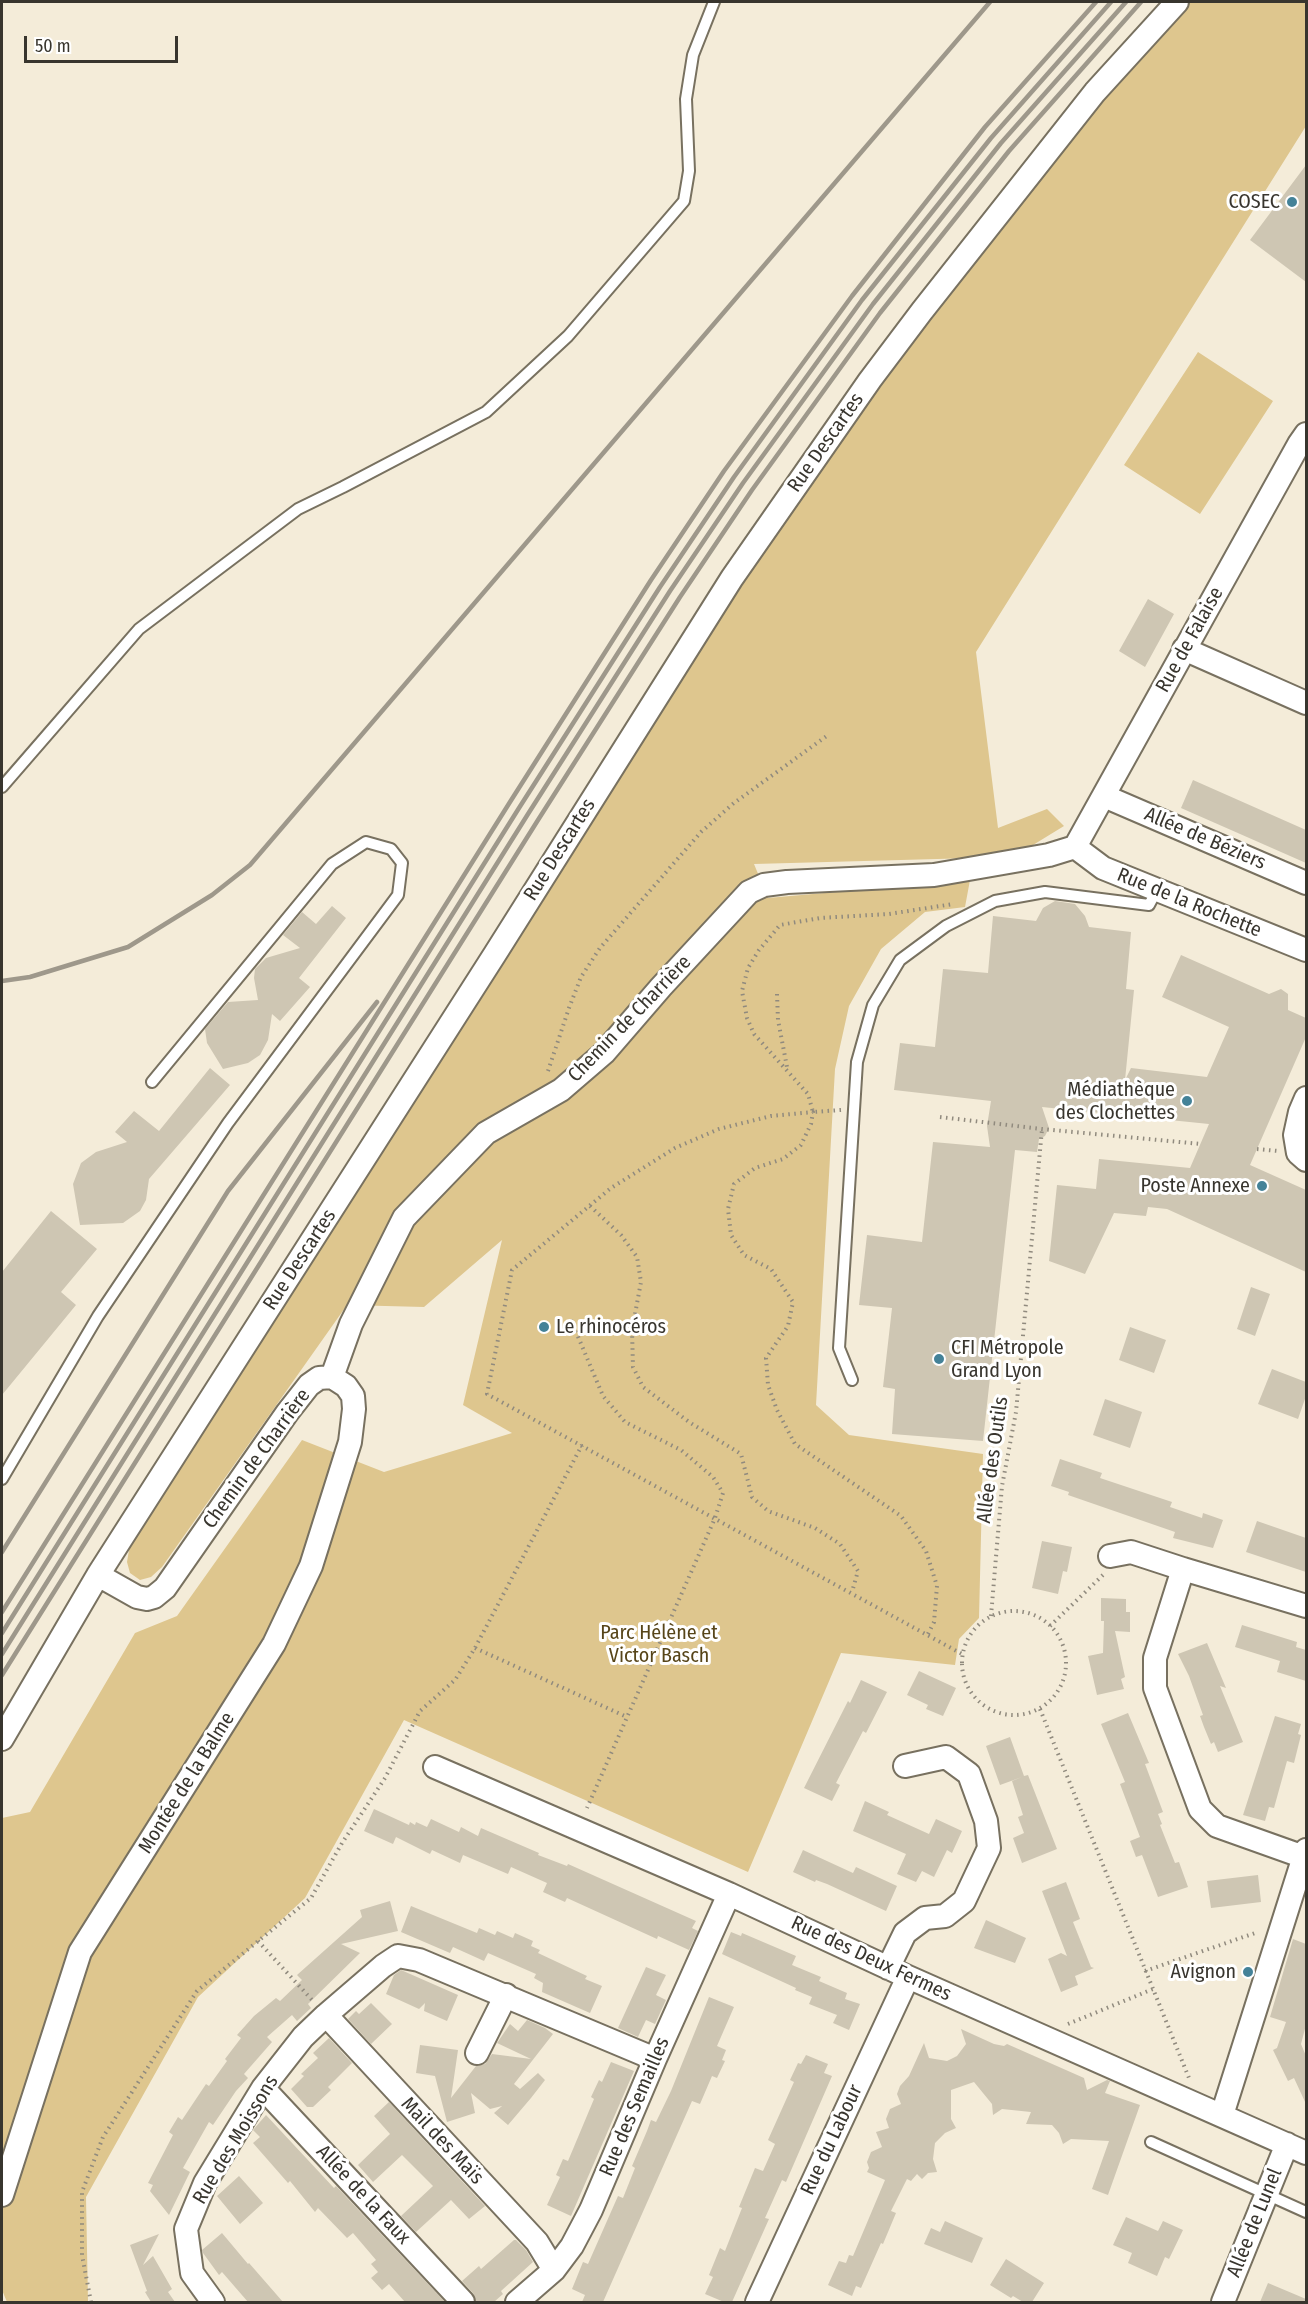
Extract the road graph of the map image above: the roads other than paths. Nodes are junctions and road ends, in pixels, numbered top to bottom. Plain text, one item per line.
1 (714, 2) edge
2 (1177, 2) edge
3 (1306, 434) edge
4 (1184, 649) junction
5 (1306, 704) edge
6 (2, 787) edge
7 (1104, 796) junction
8 (1075, 847) junction
9 (1306, 883) edge
10 (1157, 890) junction
11 (1306, 950) edge
12 (152, 1082) dead end
13 (1306, 1098) edge
14 (1306, 1160) edge
15 (333, 1377) junction
16 (852, 1380) dead end
17 (2, 1479) edge
18 (1110, 1556) road end
19 (1183, 1569) junction
20 (98, 1575) junction
21 (1306, 1606) edge
22 (2, 1739) edge
23 (904, 1766) dead end
24 (435, 1767) dead end
25 (1305, 1853) edge
26 (729, 1894) junction
27 (898, 1973) junction
28 (506, 1995) junction
29 (326, 2015) junction
30 (477, 2053) dead end
31 (655, 2058) junction
32 (263, 2088) junction
33 (1212, 2111) junction
34 (1152, 2142) dead end
35 (1297, 2148) edge
36 (1268, 2194) junction
37 (2, 2195) edge
38 (1306, 2212) edge
39 (554, 2270) junction
40 (525, 2300) edge
41 (213, 2302) edge
42 (463, 2302) edge
43 (757, 2302) edge
44 (1223, 2302) edge

1 - 6 lane
2 - 20 street, Rue Descartes
3 - 4 street, Rue de Falaise
4 - 5 street
4 - 7 street, Rue de Falaise
7 - 8 street, Rue de Falaise
7 - 9 street, Allée de Béziers
8 - 10 street, Rue de la Rochette
8 - 15 street, Chemin de Charrière
10 - 11 street, Rue de la Rochette
10 - 16 lane
12 - 17 lane
13 - 14 street
15 - 20 street, Chemin de Charrière
15 - 37 street, Montée de la Balme
18 - 19 street
19 - 21 street
19 - 25 street
20 - 22 street, Rue Descartes
23 - 27 street, Rue du Labour
24 - 26 street, Rue des Deux Fermes
25 - 33 street
26 - 27 street, Rue des Deux Fermes
26 - 31 street, Rue des Semailles
27 - 33 street, Rue des Deux Fermes
27 - 43 street, Rue du Labour
28 - 29 street, Rue des Moissons
28 - 30 street
28 - 31 street, Rue des Moissons
29 - 32 street, Rue des Moissons
29 - 39 street, Mail des Maïs
31 - 39 street, Rue des Semailles
32 - 41 street, Rue des Moissons
32 - 42 street, Allée de la Faux
33 - 35 street, Rue des Deux Fermes
34 - 36 lane
35 - 36 street, Allée de Lunel
36 - 38 lane
36 - 44 street, Allée de Lunel
39 - 40 street, Rue des Semailles

